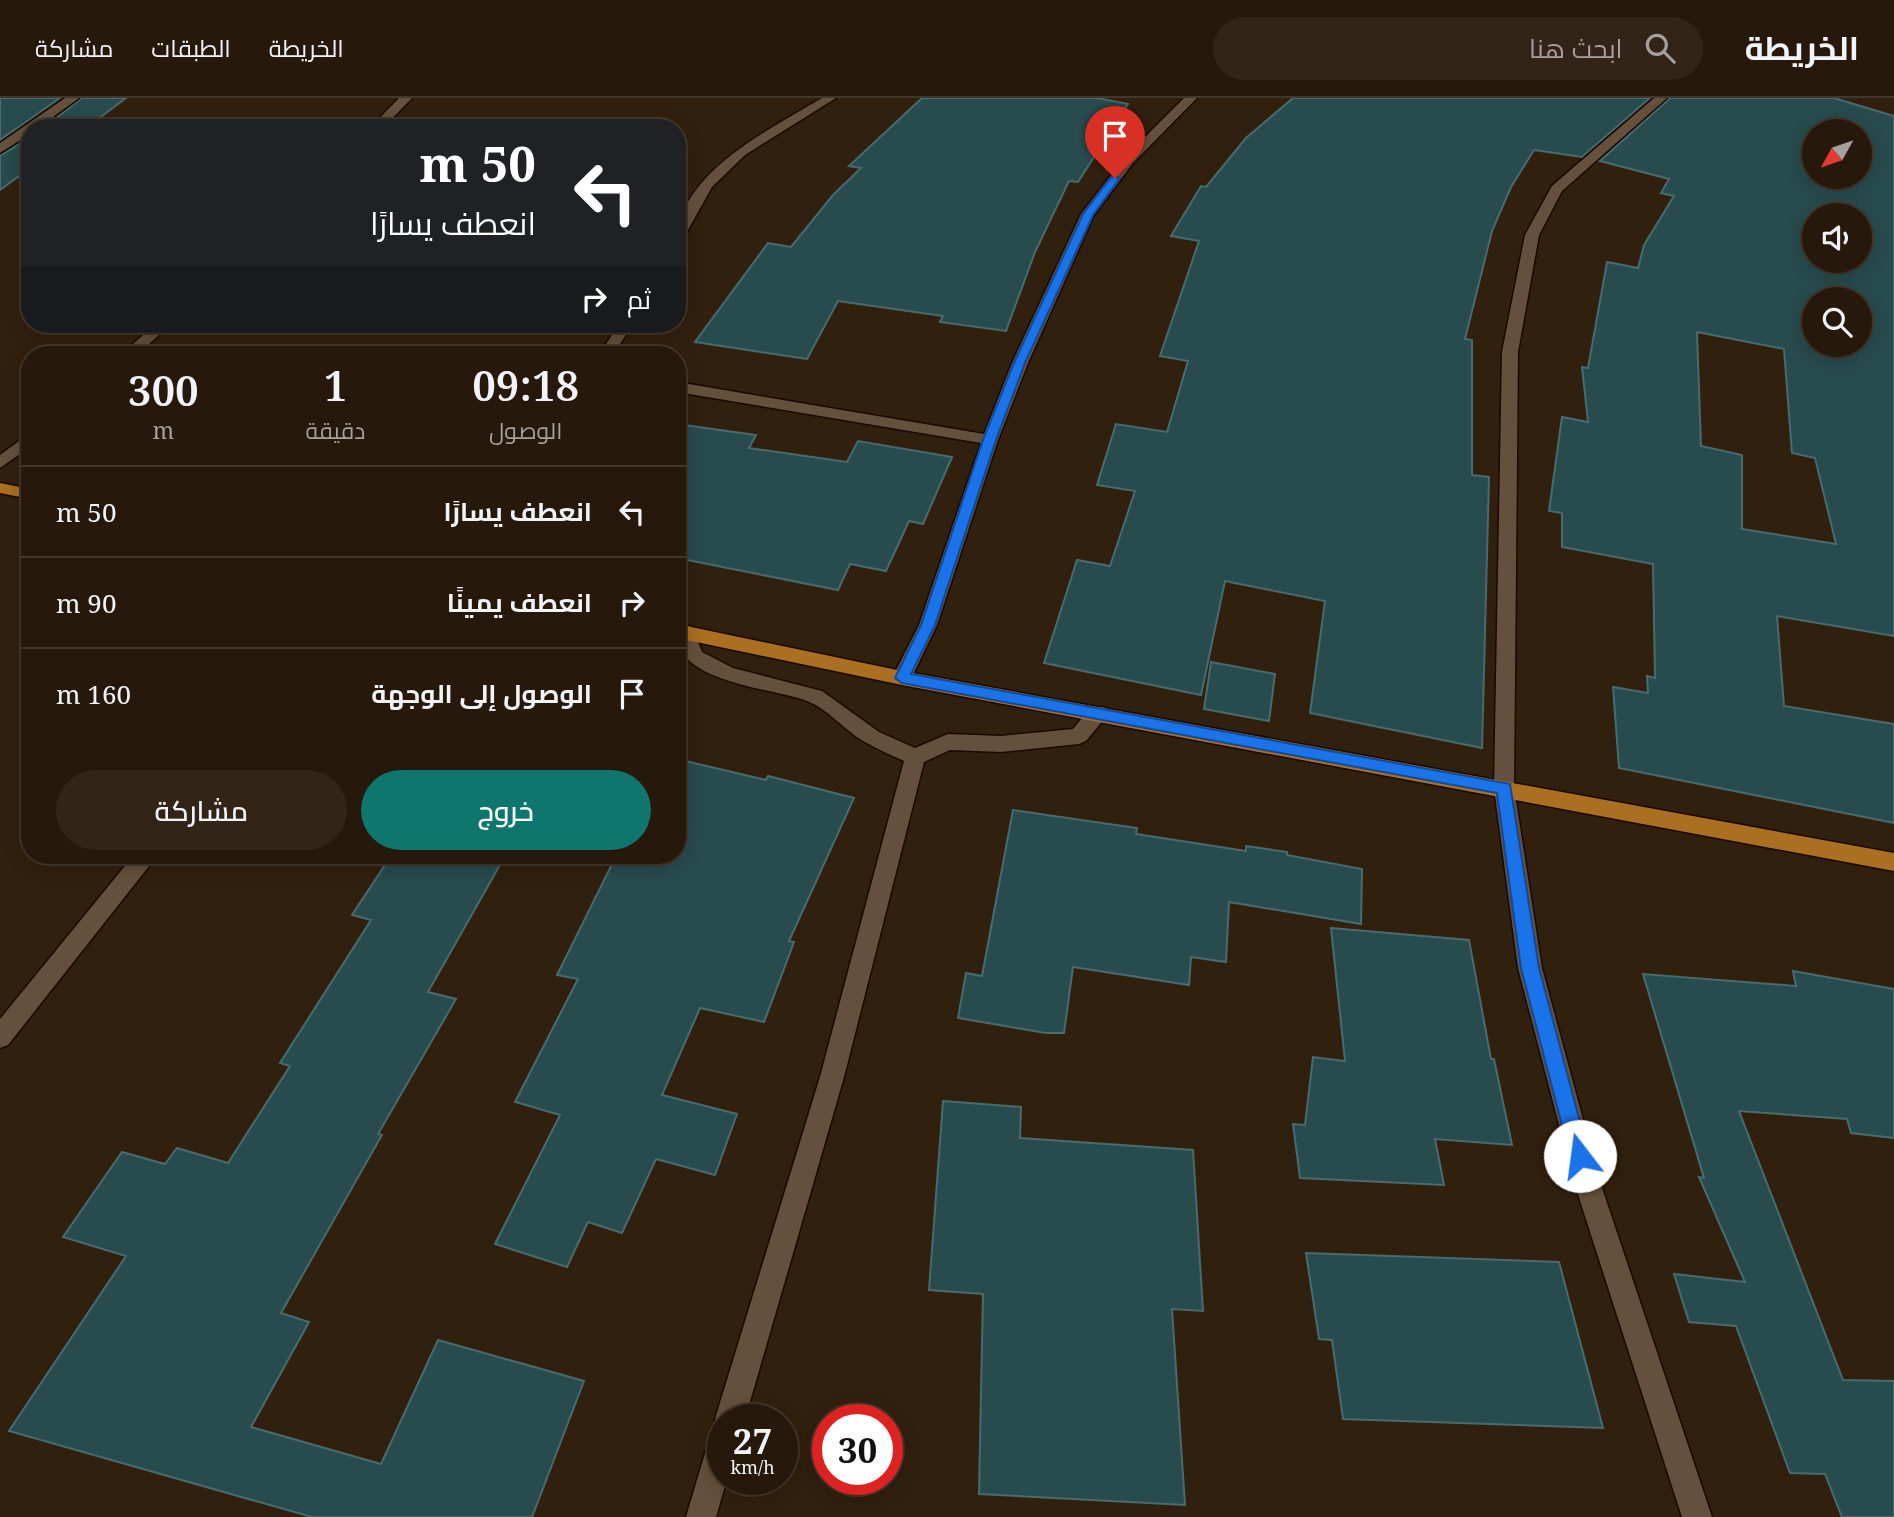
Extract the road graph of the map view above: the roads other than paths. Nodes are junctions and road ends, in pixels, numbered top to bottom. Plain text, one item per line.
1 (73, 98) edge
2 (406, 98) edge
3 (830, 98) edge
4 (1191, 98) edge
5 (1661, 98) edge
6 (43, 119) edge
7 (385, 119) edge
8 (21, 134) edge
9 (0, 149) edge
10 (686, 221) edge
11 (154, 333) edge
12 (138, 346) edge
13 (686, 389) edge
14 (990, 440) junction
15 (21, 446) edge
16 (0, 463) edge
17 (0, 488) edge
18 (21, 492) edge
19 (686, 632) edge
20 (686, 641) edge
21 (902, 678) junction
22 (1099, 713) junction
23 (915, 757) junction
24 (1504, 788) junction
25 (1894, 862) edge
26 (140, 864) edge
27 (0, 1038) edge
28 (734, 1404) edge
29 (708, 1495) edge
30 (701, 1517) edge
31 (1697, 1517) edge

1 - 6 street
2 - 7 street
3 - 10 street
4 - 14 street
5 - 24 street
8 - 9 street
11 - 12 street
13 - 14 street
14 - 21 street
15 - 16 street
17 - 18 main road
19 - 21 main road
20 - 23 street
21 - 22 main road
22 - 23 street
22 - 24 main road
23 - 28 street
24 - 25 main road
24 - 31 street
26 - 27 street
29 - 30 street

